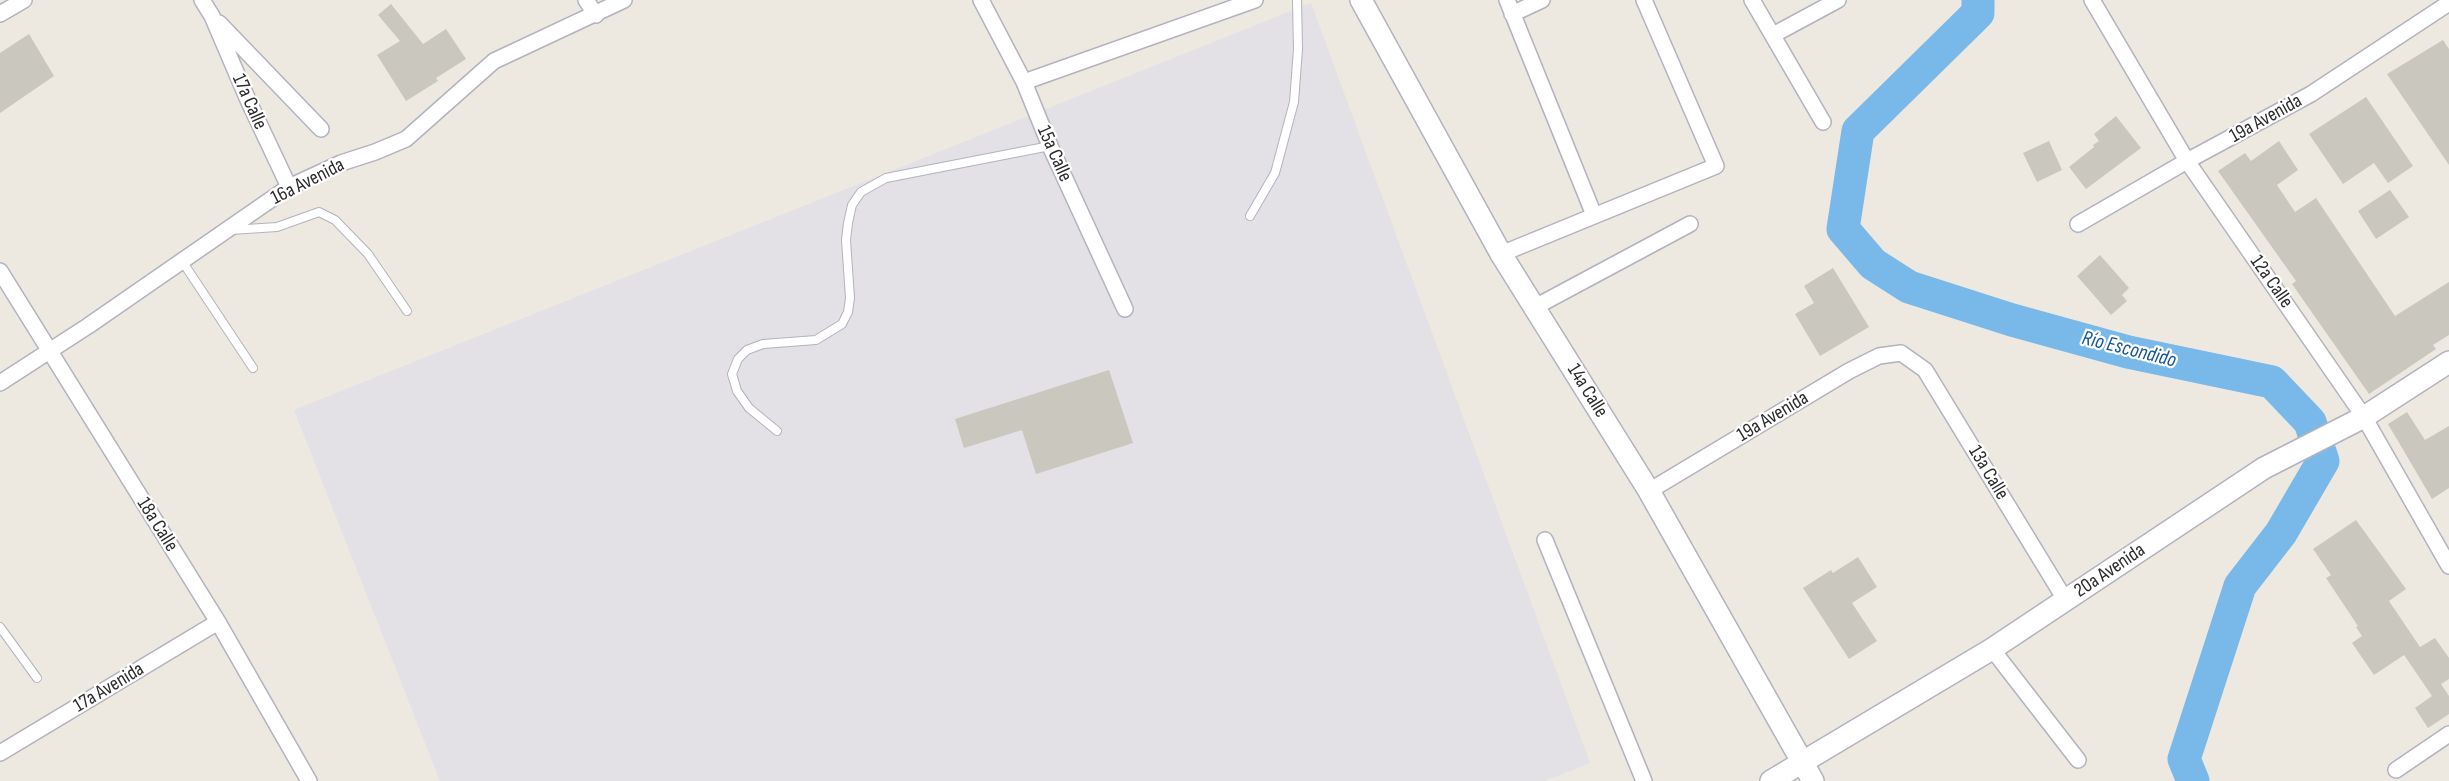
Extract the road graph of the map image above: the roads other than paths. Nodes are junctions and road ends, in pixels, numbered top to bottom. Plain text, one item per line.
1 (24, 0) edge
2 (202, 0) edge
3 (586, 0) edge
4 (624, 0) edge
5 (981, 0) edge
6 (1255, 0) edge
7 (1297, 0) edge
8 (1361, 0) edge
9 (1542, 0) edge
10 (1644, 0) edge
11 (1752, 0) edge
12 (1838, 0) edge
13 (2092, 0) edge
14 (2449, 3) edge
15 (1509, 7) edge
16 (0, 14) edge
17 (596, 15) junction
18 (212, 16) junction
19 (1773, 35) junction
20 (1024, 82) junction
21 (1823, 122) dead end
22 (321, 129) dead end
23 (1050, 146) junction
24 (2187, 161) junction
25 (289, 187) junction
26 (1594, 215) junction
27 (1250, 216) dead end
28 (1690, 224) dead end
29 (2078, 224) dead end
30 (226, 230) junction
31 (1501, 254) junction
32 (182, 261) junction
33 (0, 271) edge
34 (1535, 307) junction
35 (1125, 309) dead end
36 (407, 311) dead end
37 (49, 352) junction
38 (1901, 353) joint
39 (2449, 362) edge
40 (253, 368) dead end
41 (0, 383) edge
42 (2364, 417) junction
43 (777, 431) dead end
44 (1649, 491) junction
45 (1545, 540) dead end
46 (2449, 566) edge
47 (2066, 601) junction
48 (218, 622) junction
49 (0, 627) edge
50 (1992, 649) junction
51 (38, 678) dead end
52 (2449, 734) edge
53 (0, 753) edge
54 (2078, 760) dead end
55 (1801, 761) junction
56 (2396, 770) dead end
57 (309, 781) edge
58 (1644, 781) edge
59 (1771, 781) edge
60 (1813, 781) edge

1 - 16 street
2 - 18 street, 17a Calle
3 - 17 street
4 - 17 street, 16a Avenida
5 - 20 street, 15a Calle
6 - 20 street
7 - 27 lane
8 - 31 street, 14a Calle
9 - 15 street
10 - 26 street
11 - 19 street
12 - 19 street
13 - 24 street, 12a Calle
14 - 24 street, 19a Avenida
15 - 26 street
17 - 25 street, 16a Avenida
18 - 22 street, 17a Calle
18 - 25 street, 17a Calle
19 - 21 street
20 - 23 street, 15a Calle
23 - 35 street, 15a Calle
23 - 43 lane
24 - 29 street, 19a Avenida
24 - 42 street, 12a Calle
25 - 30 street, 16a Avenida
26 - 31 street
28 - 34 street
30 - 32 street, 16a Avenida
30 - 36 lane
31 - 34 street, 14a Calle
32 - 37 street, 16a Avenida
32 - 40 lane
33 - 37 street, 18a Calle
34 - 44 street, 14a Calle
37 - 41 street, 16a Avenida
37 - 48 street, 18a Calle
38 - 44 street, 19a Avenida
38 - 47 street, 13a Calle
39 - 42 street, 20a Avenida
42 - 46 street, 12a Calle
42 - 47 street, 20a Avenida
44 - 55 street, 14a Calle
45 - 58 street
47 - 50 street, 20a Avenida
48 - 53 street, 17a Avenida
48 - 57 street, 18a Calle
49 - 51 lane
50 - 54 street
50 - 55 street, 20a Avenida
52 - 56 street
55 - 59 street, 20a Avenida
55 - 60 street, 14a Calle

